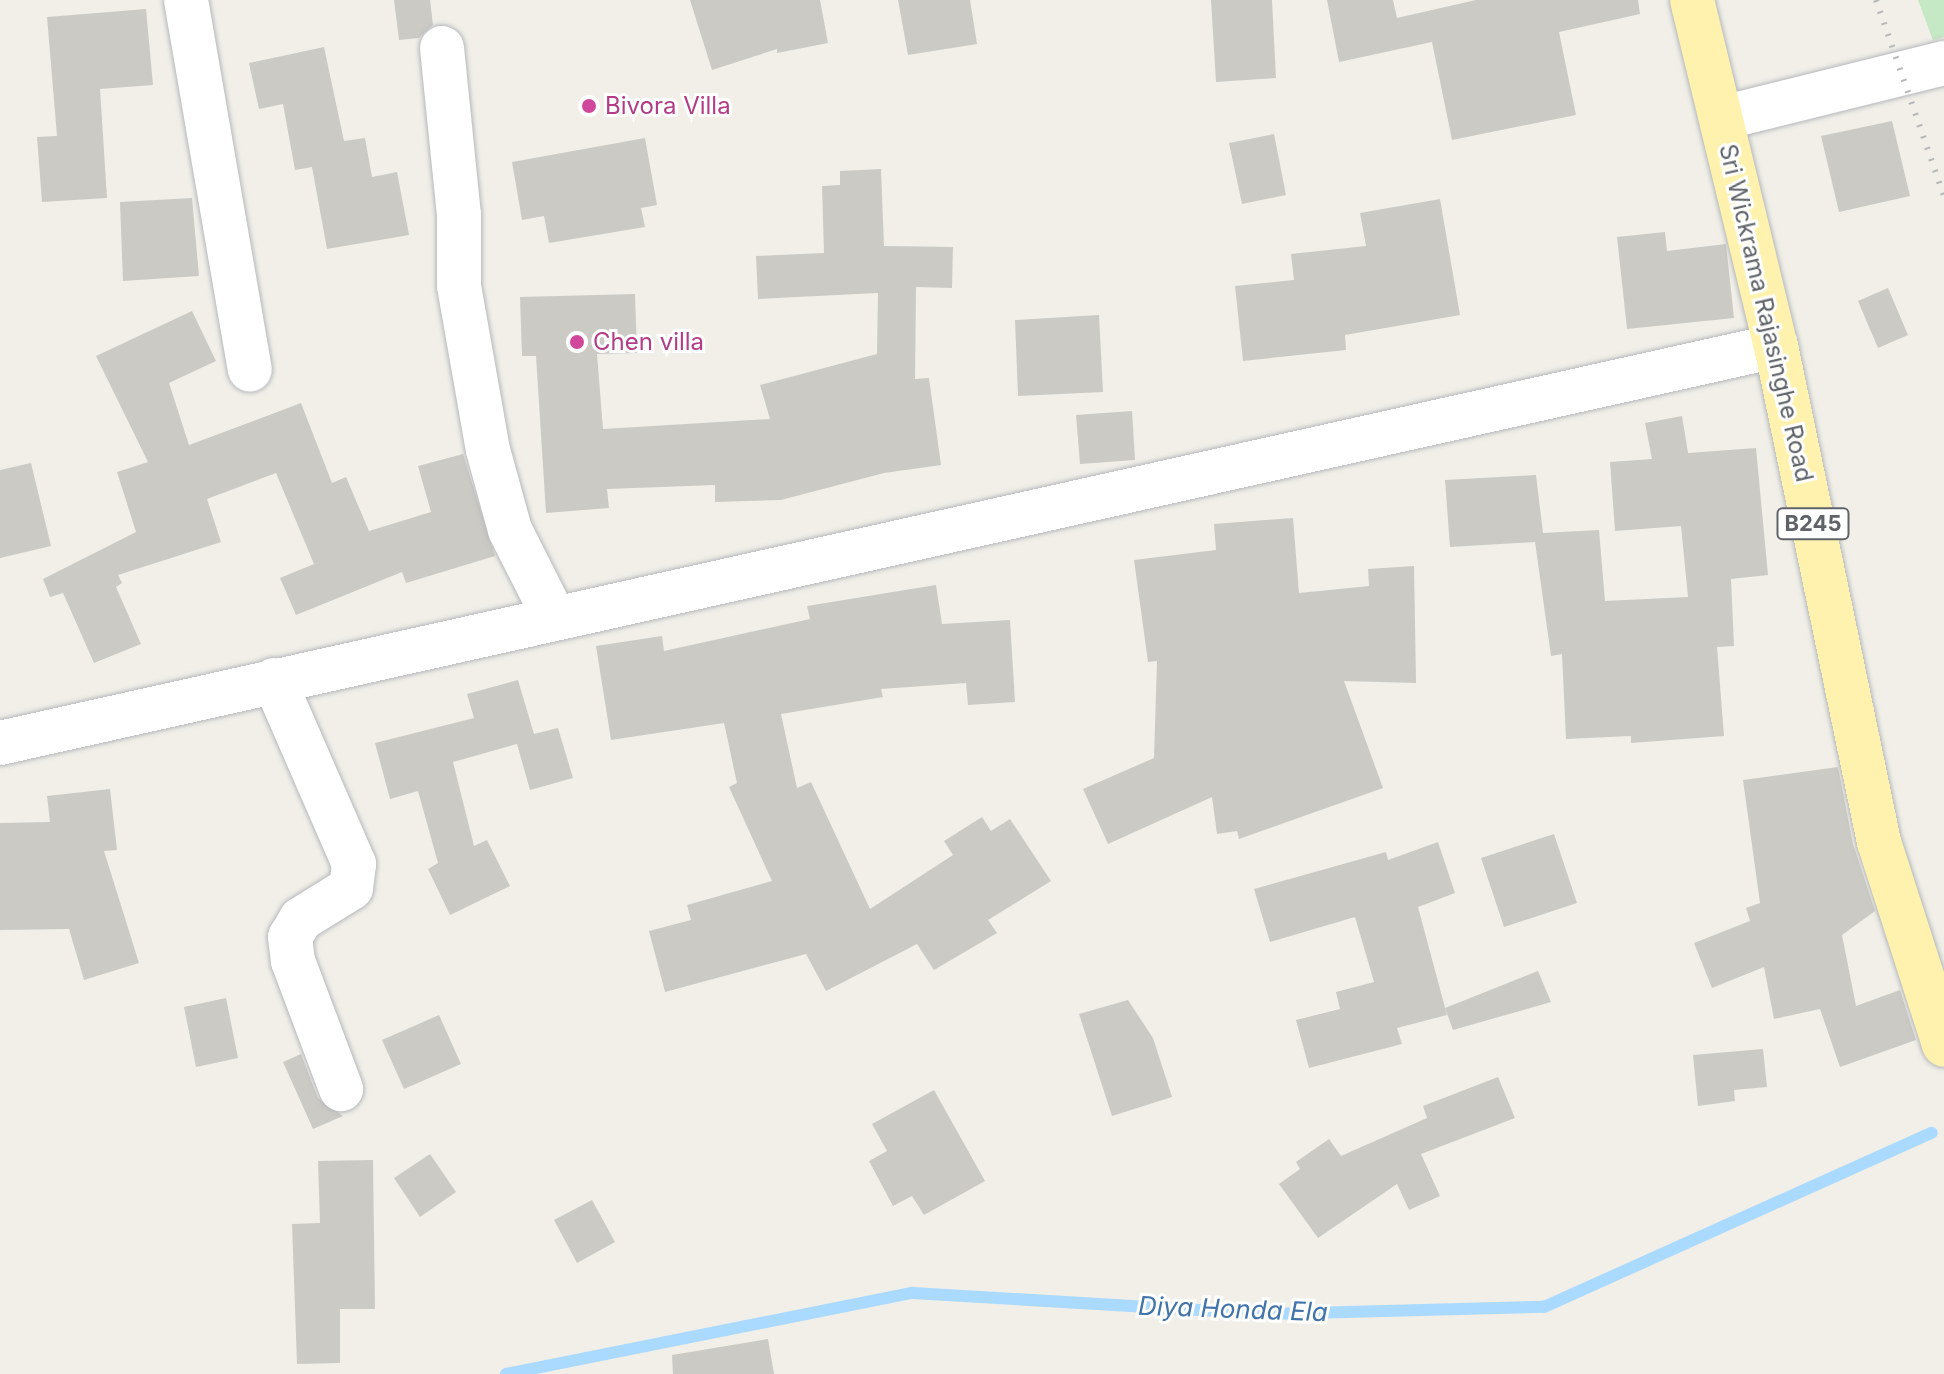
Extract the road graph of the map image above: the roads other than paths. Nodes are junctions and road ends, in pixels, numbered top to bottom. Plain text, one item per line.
1 (186, 0) edge
2 (1692, 0) edge
3 (442, 48) dead end
4 (1944, 63) edge
5 (1722, 118) junction
6 (1776, 346) junction
7 (250, 370) dead end
8 (553, 615) junction
9 (274, 680) junction
10 (0, 743) edge
11 (1944, 1045) edge
12 (341, 1089) dead end

1 - 7 street
2 - 5 main road, Sri Wickrama Rajasinghe Road / B245
3 - 8 street
4 - 5 street
5 - 6 main road, Sri Wickrama Rajasinghe Road / B245
6 - 8 street
6 - 11 main road, Sri Wickrama Rajasinghe Road / B245
8 - 9 street
9 - 10 street
9 - 12 street

